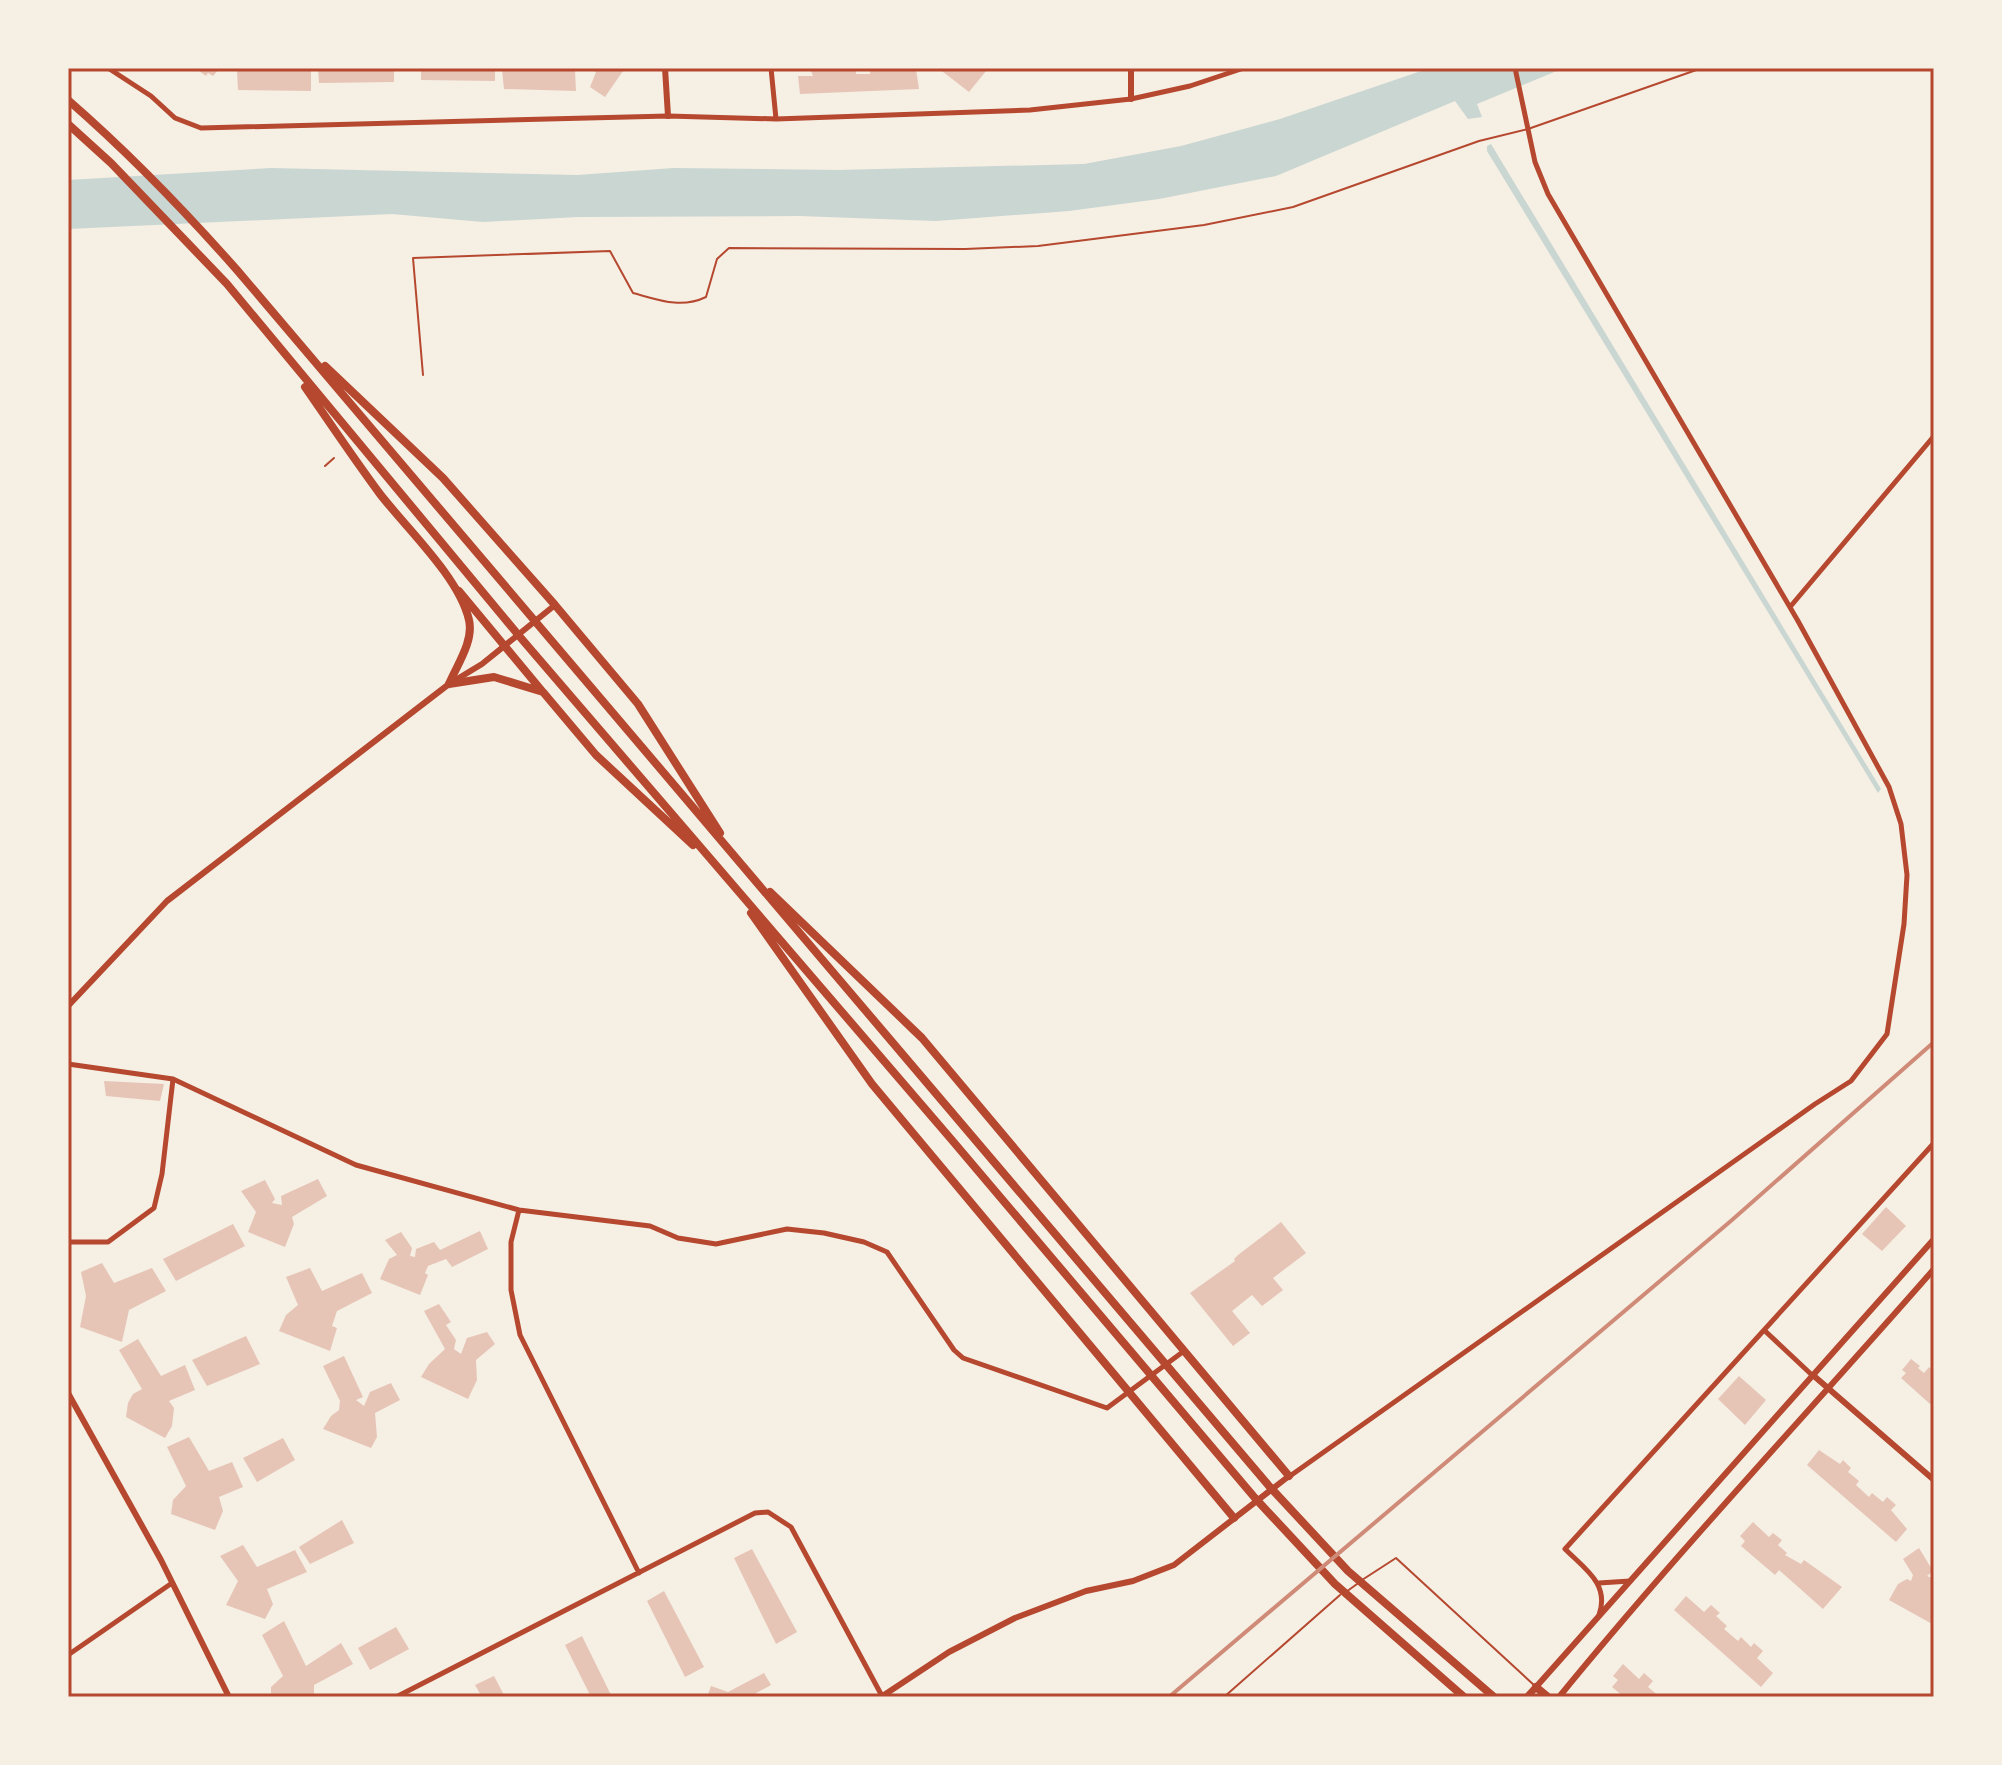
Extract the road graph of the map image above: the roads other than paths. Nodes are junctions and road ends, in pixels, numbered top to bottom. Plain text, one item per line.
1 (108, 68) edge
2 (665, 68) edge
3 (771, 68) edge
4 (1131, 68) edge
5 (1244, 68) edge
6 (1515, 68) edge
7 (1702, 68) edge
8 (1131, 99) junction
9 (68, 100) edge
10 (668, 116) junction
11 (776, 119) junction
12 (72, 127) edge
13 (1528, 129) junction
14 (293, 335) junction
15 (273, 341) junction
16 (423, 375) dead end
17 (1934, 436) edge
18 (334, 458) dead end
19 (325, 466) dead end
20 (441, 568) junction
21 (555, 605) junction
22 (1790, 607) junction
23 (504, 646) junction
24 (449, 684) junction
25 (543, 692) junction
26 (738, 860) junction
27 (722, 871) junction
28 (68, 1006) edge
29 (68, 1064) edge
30 (173, 1079) junction
31 (1934, 1143) edge
32 (519, 1210) junction
33 (1934, 1239) edge
34 (68, 1242) edge
35 (1934, 1269) edge
36 (1764, 1330) junction
37 (1184, 1351) junction
38 (1814, 1376) junction
39 (1829, 1389) junction
40 (68, 1393) edge
41 (1129, 1393) junction
42 (1289, 1476) junction
43 (1934, 1480) edge
44 (1234, 1518) junction
45 (639, 1573) junction
46 (1632, 1581) junction
47 (172, 1583) junction
48 (1599, 1583) junction
49 (1596, 1621) junction
50 (68, 1655) edge
51 (1536, 1687) junction
52 (229, 1697) edge
53 (396, 1697) edge
54 (882, 1697) edge
55 (1224, 1697) edge
56 (1464, 1697) edge
57 (1494, 1697) edge
58 (1527, 1697) edge
59 (1548, 1697) edge
60 (1559, 1697) edge

1 - 10 street
2 - 10 street
3 - 11 street
4 - 8 street
5 - 8 street
6 - 13 street
7 - 13 lane
8 - 11 street
9 - 14 highway
10 - 11 street
12 - 15 highway
13 - 16 lane
13 - 22 street
14 - 21 highway
14 - 26 highway
15 - 20 highway
15 - 27 highway
17 - 22 street
18 - 19 lane
20 - 23 highway
20 - 24 highway
21 - 23 street
21 - 26 highway
22 - 42 street
23 - 24 street
23 - 25 highway
24 - 25 highway
24 - 28 street
25 - 27 highway
26 - 37 highway
26 - 57 highway
27 - 41 highway
27 - 56 highway
29 - 30 street
30 - 32 street
30 - 34 street
31 - 36 street
32 - 41 street
32 - 45 street
33 - 38 street
35 - 39 street
36 - 38 street
36 - 48 street
37 - 41 street
37 - 42 highway
38 - 39 street
38 - 46 street
39 - 43 street
39 - 60 street
40 - 47 street
41 - 44 highway
42 - 44 street
44 - 54 street
45 - 53 street
45 - 54 street
46 - 48 street
46 - 49 street
47 - 50 street
47 - 52 street
48 - 49 street
49 - 51 street
51 - 55 lane
51 - 58 main road
51 - 59 highway

